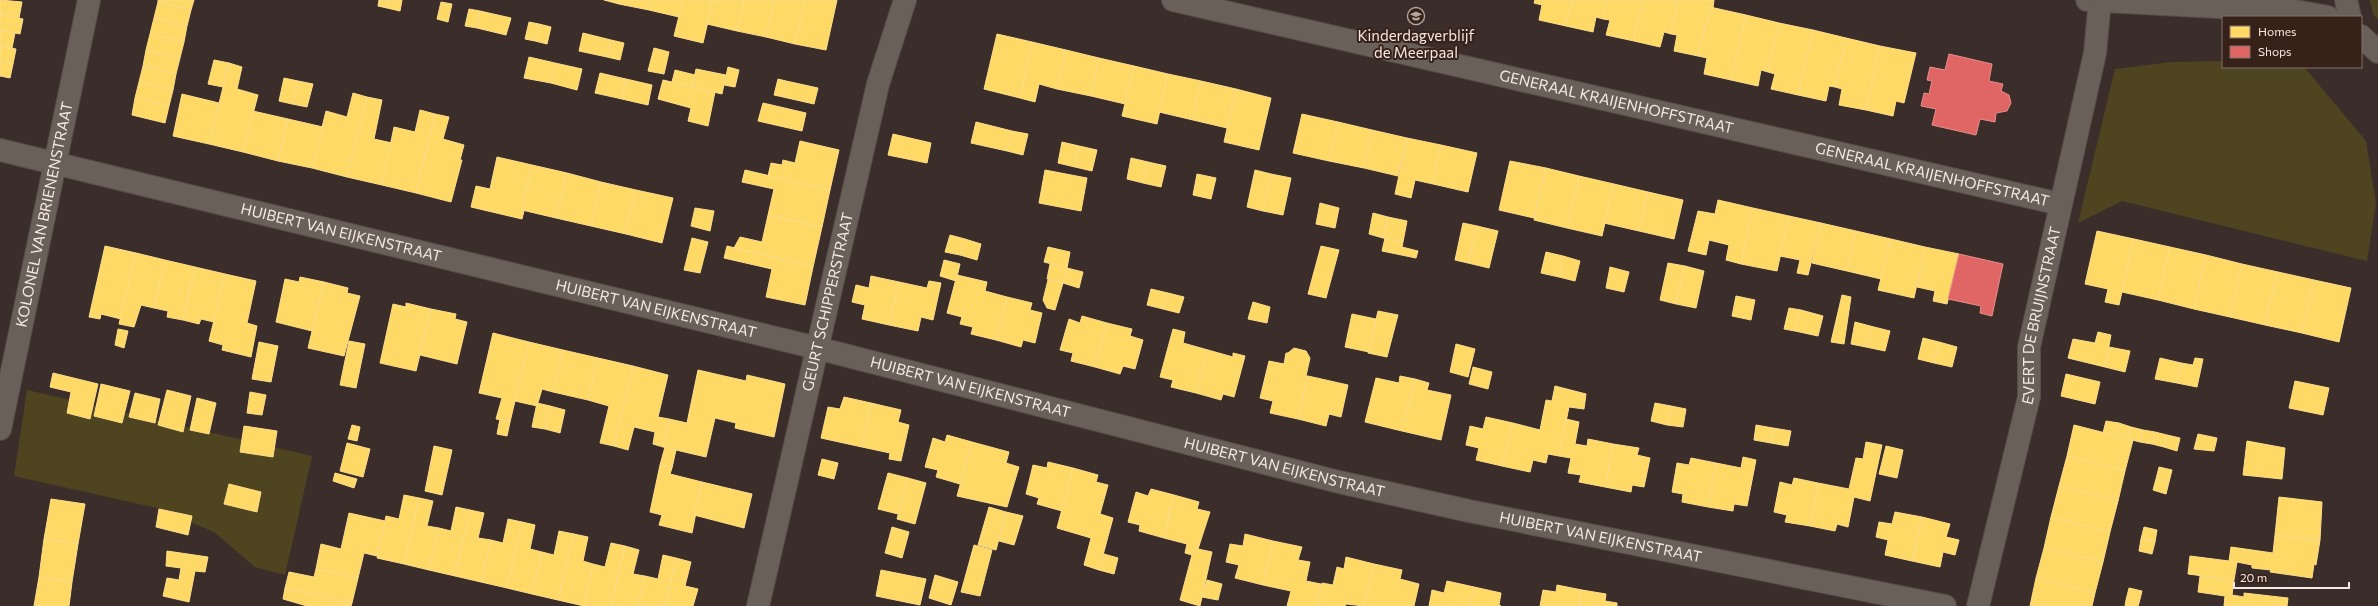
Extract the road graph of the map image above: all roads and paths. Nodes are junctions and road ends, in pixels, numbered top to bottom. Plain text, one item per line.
1 (89, 0) edge
2 (905, 0) edge
3 (1173, 0) edge
4 (2096, 0) edge
5 (2346, 0) edge
6 (2322, 16) edge
7 (2350, 16) edge
8 (2362, 37) edge
9 (2378, 52) edge
10 (0, 150) edge
11 (54, 162) junction
12 (2060, 204) junction
13 (817, 348) junction
14 (0, 429) edge
15 (758, 606) edge
16 (1946, 606) edge
17 (1978, 606) edge

1 - 11 street, KOLONEL VAN BRIENENSTRAAT
2 - 13 street, GEURT SCHIPPERSTRAAT
3 - 12 street, GENERAAL KRAIJENHOFFSTRAAT
4 - 6 street
4 - 12 street, EVERT DE BRUIJNSTRAAT
5 - 7 street
8 - 9 street
10 - 11 street, HUIBERT VAN EIJKENSTRAAT
11 - 13 street, HUIBERT VAN EIJKENSTRAAT
11 - 14 street, KOLONEL VAN BRIENENSTRAAT
12 - 17 street, EVERT DE BRUIJNSTRAAT
13 - 15 street, GEURT SCHIPPERSTRAAT
13 - 16 street, HUIBERT VAN EIJKENSTRAAT

